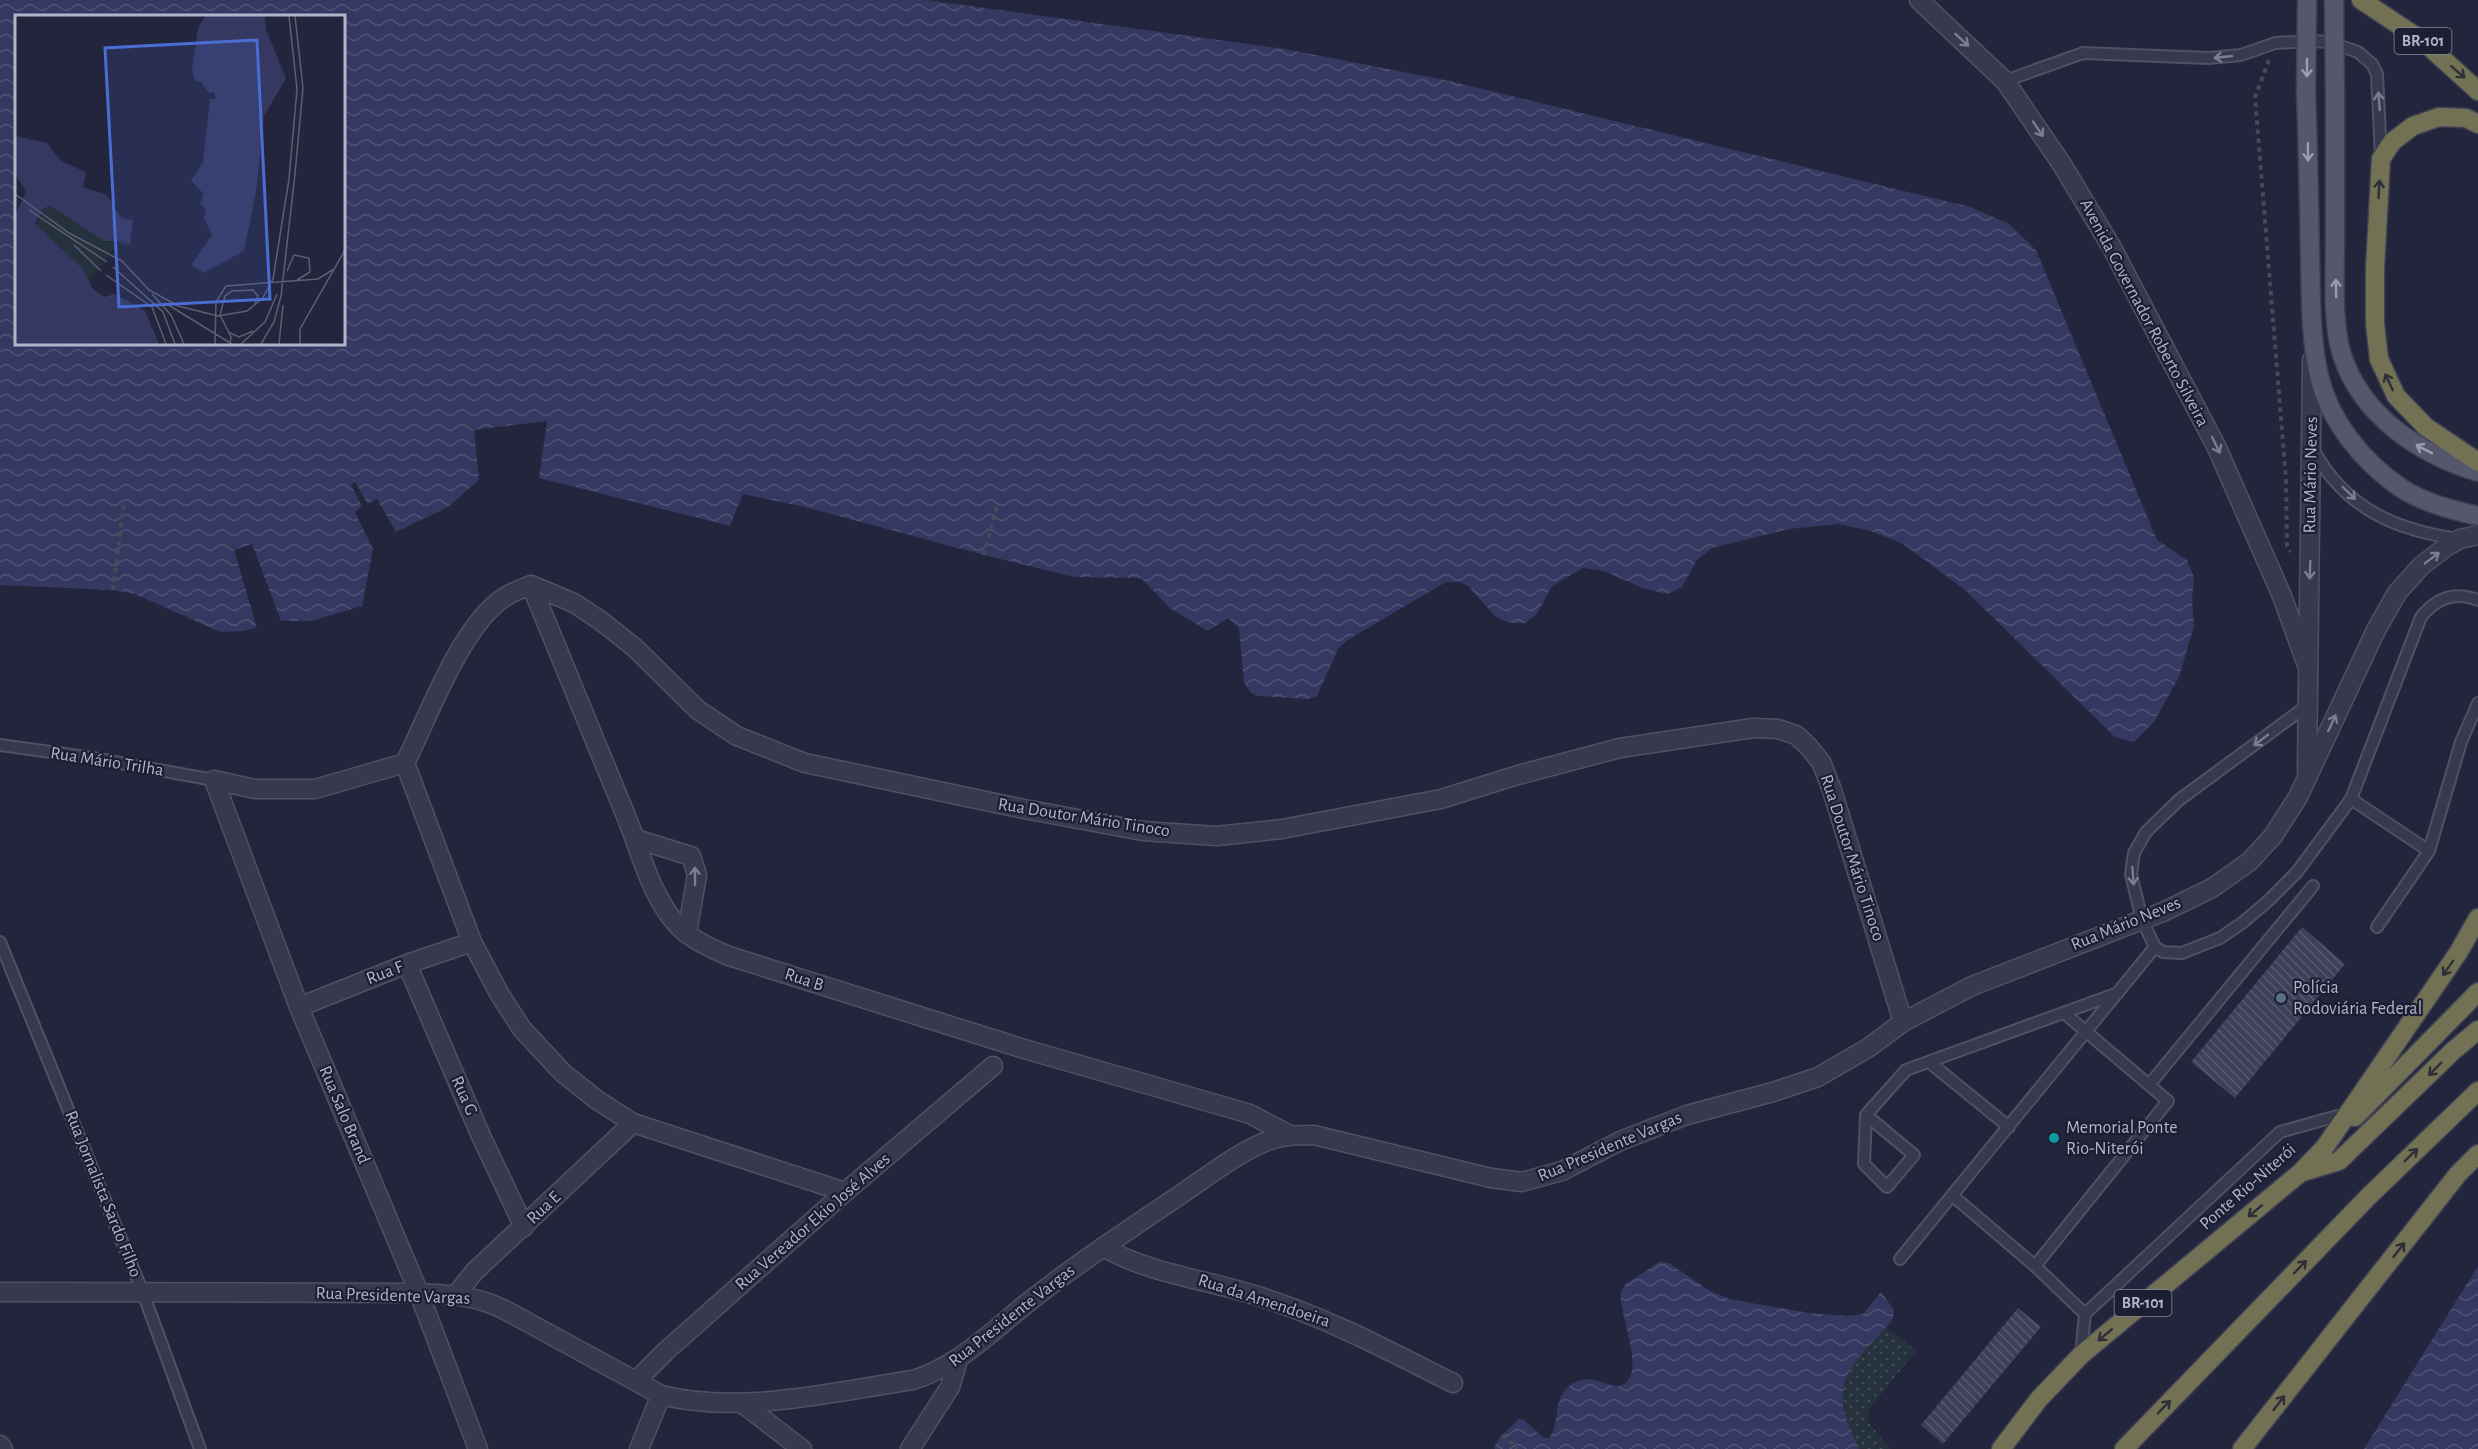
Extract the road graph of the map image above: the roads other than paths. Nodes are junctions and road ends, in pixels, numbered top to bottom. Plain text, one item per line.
1 (1919, 0) edge
2 (2307, 0) edge
3 (2334, 0) edge
4 (2361, 0) edge
5 (2005, 81) junction
6 (2478, 92) edge
7 (2478, 124) edge
8 (2381, 159) junction
9 (2312, 318) junction
10 (2312, 448) junction
11 (2478, 462) edge
12 (2478, 472) edge
13 (2478, 516) edge
14 (2478, 535) edge
15 (2460, 539) junction
16 (531, 585) junction
17 (2478, 600) edge
18 (2307, 665) junction
19 (2478, 703) edge
20 (2308, 705) junction
21 (0, 745) edge
22 (405, 763) junction
23 (2307, 776) junction
24 (214, 780) junction
25 (2351, 799) junction
26 (636, 839) junction
27 (2429, 851) junction
28 (2313, 886) dead end
29 (2478, 918) edge
30 (2142, 920) junction
31 (2377, 927) dead end
32 (687, 933) junction
33 (0, 942) edge
34 (472, 942) junction
35 (2155, 947) junction
36 (407, 964) junction
37 (2478, 992) edge
38 (2118, 993) junction
39 (299, 1007) junction
40 (2064, 1013) junction
41 (1903, 1022) junction
42 (2478, 1030) edge
43 (2087, 1031) junction
44 (1929, 1062) junction
45 (993, 1066) dead end
46 (2149, 1085) junction
47 (2478, 1091) edge
48 (2349, 1112) junction
49 (1866, 1115) junction
50 (633, 1123) junction
51 (2009, 1127) junction
52 (1290, 1135) junction
53 (2325, 1147) junction
54 (2478, 1154) edge
55 (2300, 1173) junction
56 (845, 1192) junction
57 (1953, 1196) junction
58 (524, 1227) junction
59 (1103, 1246) junction
60 (1900, 1259) dead end
61 (2035, 1266) junction
62 (0, 1292) edge
63 (143, 1293) junction
64 (419, 1293) junction
65 (456, 1295) junction
66 (2085, 1314) junction
67 (2081, 1355) junction
68 (958, 1360) junction
69 (636, 1381) junction
70 (1453, 1383) dead end
71 (662, 1395) junction
72 (743, 1404) junction
73 (200, 1449) edge
74 (478, 1449) edge
75 (639, 1449) edge
76 (802, 1449) edge
77 (910, 1449) edge
78 (2001, 1449) edge
79 (2124, 1449) edge
80 (2242, 1449) edge

1 -> 5 street, Avenida Governador Roberto Silveira
2 -> 9 main road, bridge
12 -> 3 main road, bridge
4 -> 6 highway, BR-101
8 -> 5 lane
5 -> 18 street, Avenida Governador Roberto Silveira
7 - 8 highway
11 -> 8 highway
9 - 10 street, Rua Mário Neves
9 - 13 main road
10 -> 15 lane
10 -> 18 street, Rua Mário Neves
14 - 15 street, Rua Mário Neves
23 -> 15 street, Rua Mário Neves
16 - 22 street
16 - 26 street, Rua B
16 - 41 street, Rua Doutor Mário Tinoco
17 - 25 lane
18 - 20 street, Rua Mário Neves
19 - 27 lane
20 - 23 street, Rua Mário Neves
20 -> 30 lane
21 - 24 lane, Rua Mário Trilha
22 - 24 street
22 - 34 street
23 - 30 street, Rua Mário Neves
24 - 39 street, Rua Salo Brand
25 - 27 lane
25 - 35 lane
26 - 32 street, Rua B
32 -> 26 street
27 - 31 lane
28 - 46 lane
29 -> 48 highway, Ponte Rio-Niterói / BR-101
30 - 35 lane
30 - 41 street, Rua Mário Neves
32 - 52 street, Rua B
33 - 63 lane, Rua Jornalista Sardo Filho
34 - 36 street, Rua F
34 - 50 street
35 - 38 lane
36 - 39 street, Rua F
36 - 58 street, Rua G
37 - 53 highway
38 - 40 lane
38 - 43 lane
39 - 64 street, Rua Salo Brand
40 - 43 lane
40 - 44 lane
41 - 52 street, Rua Presidente Vargas
42 -> 55 highway
43 - 46 lane
43 - 51 lane
44 - 49 lane
44 - 51 lane
45 - 56 street, Rua Vereador Ekio José Alves
46 - 61 lane
79 -> 47 highway
48 - 53 highway, Ponte Rio-Niterói / BR-101
48 - 66 lane
49 - 49 lane
50 - 56 street
50 - 58 street, Rua E
51 - 57 lane
52 - 59 street, Rua Presidente Vargas
53 - 55 highway, Ponte Rio-Niterói / BR-101
80 -> 54 highway
55 -> 67 highway, Ponte Rio-Niterói / BR-101
56 - 69 street, Rua Vereador Ekio José Alves
57 - 60 lane
57 - 61 lane
58 - 65 street, Rua E
59 - 68 street, Rua Presidente Vargas
59 - 70 street, Rua da Amendoeira
61 - 66 lane
62 - 63 street, Rua Presidente Vargas
63 - 64 street, Rua Presidente Vargas
63 - 73 lane, Rua Jornalista Sardo Filho
64 - 65 street, Rua Presidente Vargas
64 - 74 street, Rua Salo Brand
65 - 69 street, Rua Presidente Vargas
66 - 67 lane
67 - 78 highway, Ponte Rio-Niterói / BR-101
68 - 72 street, Rua Presidente Vargas
68 - 77 street
69 - 71 street, Rua Presidente Vargas
71 - 72 street, Rua Presidente Vargas
71 - 75 street
72 - 76 street

